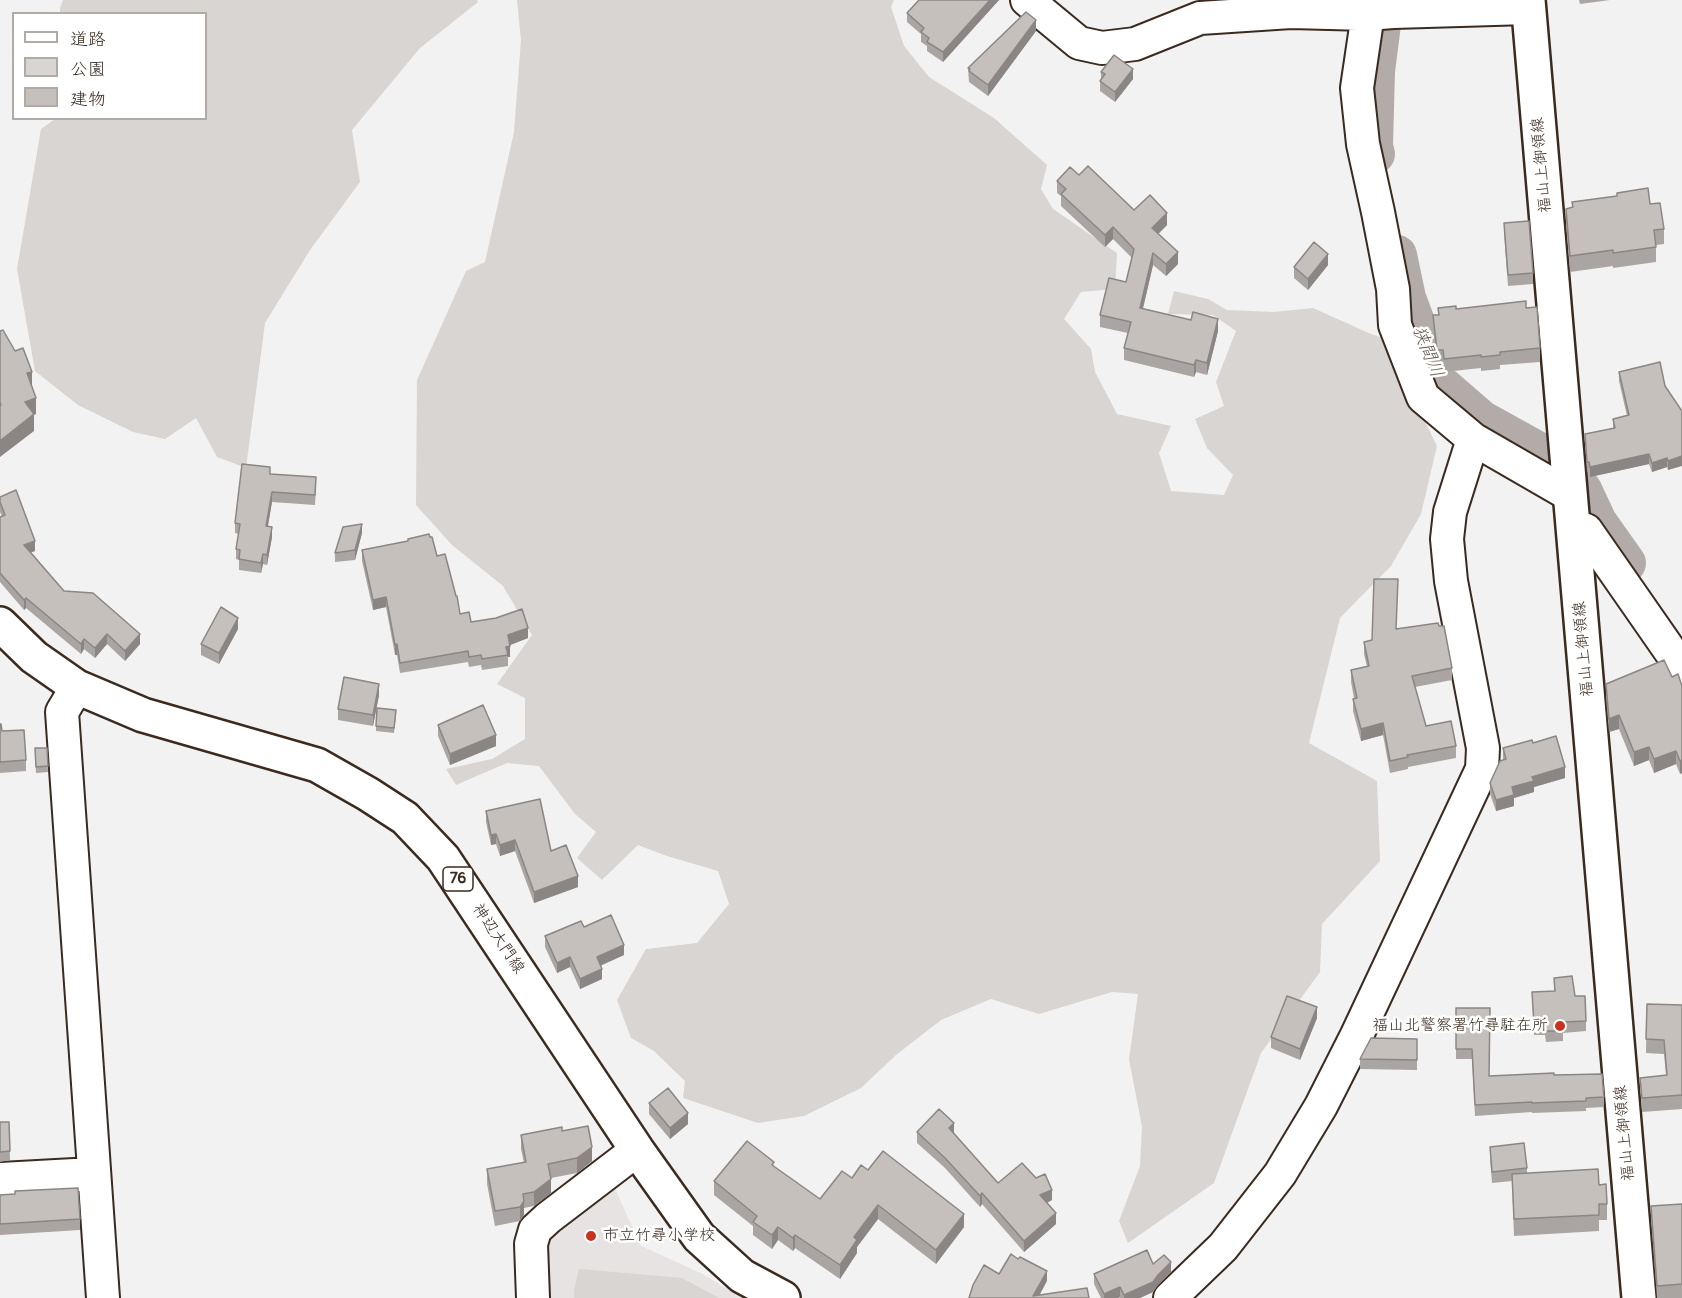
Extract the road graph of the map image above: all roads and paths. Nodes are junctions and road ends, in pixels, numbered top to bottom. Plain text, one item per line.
1 (1027, 0) edge
2 (1528, 4) edge
3 (1376, 10) edge
4 (1473, 439) junction
5 (1571, 494) junction
6 (0, 624) edge
7 (1682, 669) edge
8 (77, 687) junction
9 (637, 1150) junction
10 (93, 1174) junction
11 (0, 1179) edge
12 (103, 1298) edge
13 (533, 1298) edge
14 (783, 1298) edge
15 (1170, 1298) edge
16 (1639, 1298) edge

1 - 3 street
2 - 3 street
2 - 5 main road, 福山上御領線
3 - 4 street
4 - 5 street
4 - 15 street
5 - 7 street
5 - 16 main road, 福山上御領線
6 - 8 main road, 神辺大門線 / 76
8 - 9 main road, 神辺大門線 / 76
8 - 10 street
9 - 13 street
9 - 14 main road, 神辺大門線 / 76
10 - 11 street
10 - 12 street

